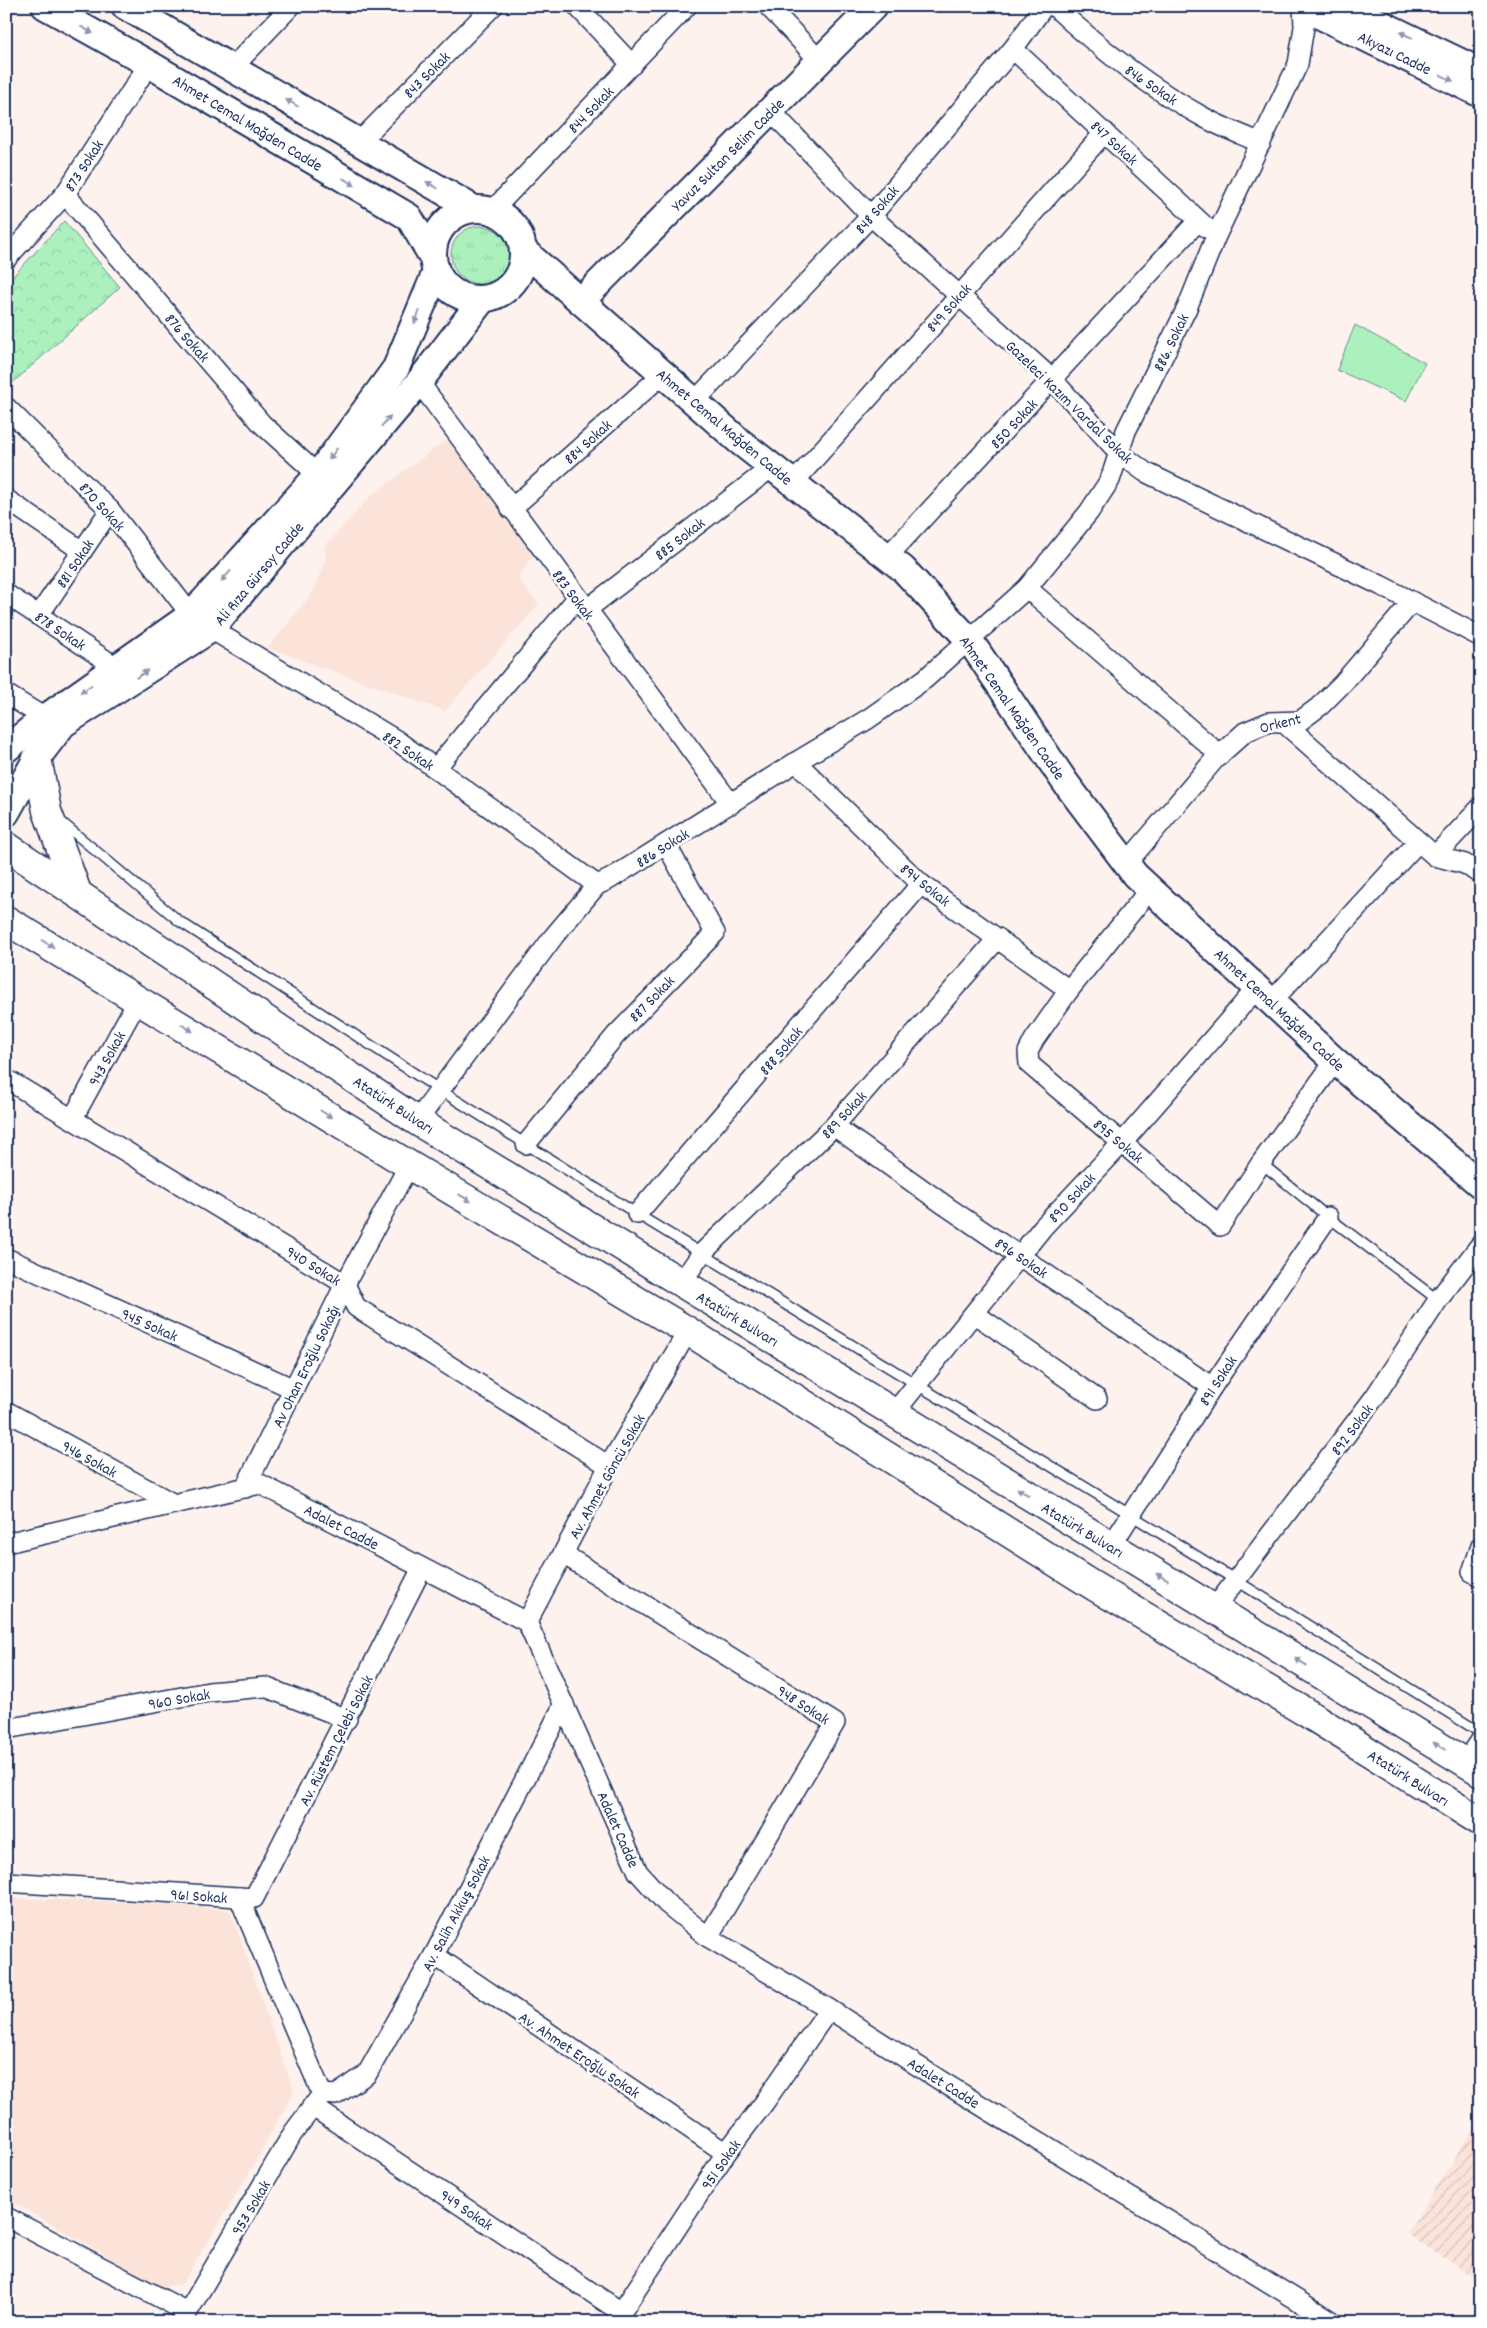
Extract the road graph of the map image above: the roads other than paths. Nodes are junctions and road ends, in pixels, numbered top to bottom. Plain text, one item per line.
1 (45, 6) edge
2 (126, 6) edge
3 (291, 6) edge
4 (492, 6) edge
5 (577, 6) edge
6 (687, 6) edge
7 (768, 6) edge
8 (874, 6) edge
9 (1044, 6) edge
10 (1054, 6) edge
11 (1303, 6) edge
12 (1312, 6) edge
13 (1344, 6) edge
14 (1013, 49) junction
15 (820, 60) junction
16 (149, 64) junction
17 (632, 65) junction
18 (232, 68) junction
19 (1481, 72) edge
20 (1481, 94) edge
21 (770, 110) junction
22 (1105, 132) junction
23 (359, 142) junction
24 (1261, 143) junction
25 (64, 194) junction
26 (483, 210) junction
27 (871, 216) junction
28 (1198, 221) junction
29 (1216, 236) junction
30 (524, 251) junction
31 (6, 258) edge
32 (435, 265) junction
33 (959, 295) junction
34 (482, 300) junction
35 (581, 301) junction
36 (663, 374) junction
37 (1053, 380) junction
38 (419, 382) junction
39 (695, 401) junction
40 (6, 407) edge
41 (1118, 452) junction
42 (772, 467) junction
43 (318, 475) junction
44 (793, 484) junction
45 (6, 499) edge
46 (511, 509) junction
47 (110, 510) junction
48 (82, 551) junction
49 (887, 557) junction
50 (1027, 588) junction
51 (6, 594) edge
52 (1412, 602) junction
53 (581, 604) junction
54 (39, 616) junction
55 (201, 622) junction
56 (1481, 637) edge
57 (970, 641) junction
58 (116, 667) junction
59 (6, 694) edge
60 (45, 718) junction
61 (1283, 722) junction
62 (6, 749) edge
63 (1220, 755) junction
64 (37, 758) junction
65 (796, 762) junction
66 (436, 768) junction
67 (731, 804) junction
68 (1481, 807) edge
69 (47, 811) junction
70 (6, 813) edge
71 (1418, 842) junction
72 (666, 844) junction
73 (6, 846) edge
74 (1435, 856) junction
75 (1126, 864) junction
76 (1481, 875) edge
77 (921, 884) junction
78 (597, 885) junction
79 (1150, 889) junction
80 (77, 892) junction
81 (6, 920) edge
82 (998, 938) junction
83 (1069, 990) junction
84 (1265, 994) junction
85 (139, 998) junction
86 (1335, 1061) junction
87 (6, 1079) edge
88 (440, 1090) junction
89 (73, 1118) junction
90 (418, 1121) junction
91 (834, 1126) junction
92 (1122, 1143) junction
93 (526, 1144) junction
94 (1261, 1163) junction
95 (409, 1165) junction
96 (1481, 1185) edge
97 (637, 1214) junction
98 (1328, 1217) junction
99 (1481, 1244) edge
100 (702, 1253) junction
101 (1020, 1256) junction
102 (6, 1258) edge
103 (681, 1283) junction
104 (345, 1284) junction
105 (1438, 1300) junction
106 (974, 1314) junction
107 (688, 1331) junction
108 (917, 1385) junction
109 (1212, 1387) junction
110 (294, 1389) junction
111 (1097, 1399) dead end
112 (6, 1411) edge
113 (894, 1413) junction
114 (609, 1466) junction
115 (245, 1488) junction
116 (174, 1504) junction
117 (1131, 1515) junction
118 (6, 1543) edge
119 (1111, 1546) junction
120 (1481, 1546) edge
121 (563, 1554) junction
122 (422, 1568) junction
123 (1476, 1574) edge
124 (1235, 1581) junction
125 (1214, 1609) junction
126 (527, 1622) junction
127 (564, 1704) junction
128 (347, 1719) junction
129 (6, 1729) edge
130 (1481, 1733) edge
131 (1476, 1758) edge
132 (1481, 1822) edge
133 (6, 1882) edge
134 (239, 1897) junction
135 (708, 1937) junction
136 (434, 1955) junction
137 (830, 2009) junction
138 (317, 2100) junction
139 (726, 2153) junction
140 (6, 2217) edge
141 (185, 2317) edge
142 (618, 2317) edge
143 (1334, 2322) edge

1 -> 16 main road, Ahmet Cemal Mağden Cadde
2 - 18 main road
3 - 18 street
4 - 23 street, 843 Sokak
5 - 17 street
6 - 17 street, 844 Sokak
7 - 15 street
8 - 15 main road, Yavuz Sultan Selim Cadde
9 - 14 street, 848 Sokak
10 - 24 street, 846 Sokak
11 - 24 street, 886. Sokak
12 -> 20 main road, Akyazı Cadde
19 -> 13 main road, Akyazı Cadde
14 - 22 street, 847 Sokak
14 - 27 street, 848 Sokak
15 - 21 main road, Yavuz Sultan Selim Cadde
16 - 25 street, 873 Sokak
16 -> 32 main road, Ahmet Cemal Mağden Cadde
17 - 26 street, 844 Sokak
23 -> 18 main road
21 - 27 street, Gazeleci Kazım Vardal Sokak
21 - 35 main road, Yavuz Sultan Selim Cadde
22 - 28 street, 847 Sokak
22 - 33 street, 849 Sokak
26 -> 23 main road
24 - 29 street, 886. Sokak
25 - 31 street, 873 Sokak
25 - 43 street, 876 Sokak
26 - 30 main road
26 - 32 main road
27 - 33 street, Gazeleci Kazım Vardal Sokak
27 - 39 street, 848 Sokak
28 - 29 street, 847 Sokak
28 - 37 street, 850 Sokak
29 - 41 street, 886. Sokak
30 - 34 main road
30 - 35 main road, Ahmet Cemal Mağden Cadde
32 - 34 main road
32 -> 43 main road, Ali Rıza Gürsoy Cadde
33 - 37 street, Gazeleci Kazım Vardal Sokak
33 - 44 street, 849 Sokak
34 - 38 main road, Ali Rıza Gürsoy Cadde
35 - 36 main road, Ahmet Cemal Mağden Cadde
36 - 39 main road, Ahmet Cemal Mağden Cadde
36 - 46 street, 884 Sokak
37 - 41 street, Gazeleci Kazım Vardal Sokak
37 - 49 street, 850 Sokak
38 - 46 street, 883 Sokak
55 -> 38 main road, Ali Rıza Gürsoy Cadde
39 - 42 main road, Ahmet Cemal Mağden Cadde
40 - 47 street, 870 Sokak
41 - 50 street, 886. Sokak
41 - 52 street, Gazeleci Kazım Vardal Sokak
42 - 44 main road, Ahmet Cemal Mağden Cadde
42 - 53 street, 885 Sokak
43 -> 55 main road, Ali Rıza Gürsoy Cadde
44 - 49 main road, Ahmet Cemal Mağden Cadde
45 - 48 street
46 - 53 street, 883 Sokak
47 - 48 street, 881 Sokak
47 - 55 street, 870 Sokak
48 - 54 street, 881 Sokak
49 - 57 main road, Ahmet Cemal Mağden Cadde
50 - 57 street, 886. Sokak
50 - 63 street
51 - 54 street, 878 Sokak
52 - 56 street, Gazeleci Kazım Vardal Sokak
52 - 61 street, Orkent
53 - 66 street, 885 Sokak
53 - 67 street, 883 Sokak
54 - 58 street, 878 Sokak
55 - 58 main road, Ali Rıza Gürsoy Cadde
64 -> 55 main road, Ali Rıza Gürsoy Cadde
55 - 66 street, 882 Sokak
57 - 65 street, 886 Sokak
57 - 75 main road, Ahmet Cemal Mağden Cadde
58 -> 60 main road, Ali Rıza Gürsoy Cadde
59 - 60 street
60 - 62 main road, Ali Rıza Gürsoy Cadde
61 - 63 street, Orkent
61 - 71 street
63 - 75 street, Orkent
64 - 69 highway
64 - 70 main road, Ali Rıza Gürsoy Cadde
65 - 67 street, 886 Sokak
65 - 77 street, 894 Sokak
66 - 78 street, 882 Sokak
67 - 72 street, 886 Sokak
68 - 74 street
69 - 80 highway
69 - 88 lane
71 - 74 street
71 - 84 street
72 - 78 street, 886 Sokak
72 - 93 street, 887 Sokak
73 - 80 highway, Atatürk Bulvarı
74 - 76 street
75 - 79 main road, Ahmet Cemal Mağden Cadde
77 - 82 street, 894 Sokak
77 - 97 street, 888 Sokak
78 - 88 street, 886 Sokak
79 - 83 street, 895 Sokak
79 - 84 main road, Ahmet Cemal Mağden Cadde
80 - 90 highway, Atatürk Bulvarı
81 -> 85 highway, Atatürk Bulvarı
82 - 83 street, 894 Sokak
82 - 91 street, 889 Sokak
83 - 92 street, 895 Sokak
84 - 86 main road, Ahmet Cemal Mağden Cadde
84 - 92 street, 890 Sokak
85 - 89 street, 943 Sokak
85 -> 95 highway, Atatürk Bulvarı
86 - 94 street, 895 Sokak
86 - 96 main road, Ahmet Cemal Mağden Cadde
87 - 89 street, 940 Sokak
88 - 90 street, 886 Sokak
88 - 93 lane
89 - 104 street, 940 Sokak
90 - 103 highway, Atatürk Bulvarı
91 - 100 street, 889 Sokak
91 - 101 street, 896 Sokak
92 - 94 street, 895 Sokak
92 - 101 street, 890 Sokak
93 - 97 lane
94 - 98 lane
95 - 104 street, Av Ohan Eroğlu Sokağı
95 -> 107 highway, Atatürk Bulvarı
97 - 100 lane
98 - 105 lane
98 - 109 street, 891 Sokak
99 - 105 street, 892 Sokak
100 - 103 street, 889 Sokak
100 - 108 lane
101 - 106 street, 890 Sokak
101 - 109 street, 896 Sokak
102 - 110 street, 945 Sokak
103 - 113 highway, Atatürk Bulvarı
104 - 110 street, Av Ohan Eroğlu Sokağı
104 - 114 street, 940 Sokak
105 - 124 street, 892 Sokak
106 - 108 street, 890 Sokak
106 - 111 street
107 - 114 street, Av. Ahmet Göncü Sokak
107 - 132 highway, Atatürk Bulvarı
108 - 113 street, 890 Sokak
108 - 117 lane
109 - 117 street, 891 Sokak
110 - 115 street, Av Ohan Eroğlu Sokağı
112 - 116 street, 946 Sokak
119 -> 113 highway, Atatürk Bulvarı
114 - 121 street, Av. Ahmet Göncü Sokak
115 - 116 street, Adalet Cadde
115 - 122 street, Adalet Cadde
116 - 118 street, Adalet Cadde
117 - 119 street, 891 Sokak
117 - 124 lane
125 -> 119 highway, Atatürk Bulvarı
120 - 123 street
121 - 126 street, Av. Ahmet Göncü Sokak
121 - 135 street, 948 Sokak
122 - 126 street, Adalet Cadde
122 - 128 street, Av. Rüstem Çelebi Sokak
124 - 125 street, 892 Sokak
124 - 130 lane
131 -> 125 highway, Atatürk Bulvarı
126 - 127 street, Adalet Cadde
127 - 135 street, Adalet Cadde
127 - 136 street, Av. Salih Akkuş Sokak
128 - 129 street, 960 Sokak
128 - 134 street, Av. Rüstem Çelebi Sokak
133 - 134 street, 961 Sokak
134 - 138 street, 961 Sokak
135 - 137 street, Adalet Cadde
136 - 138 street, Av. Salih Akkuş Sokak
136 - 139 street, Av. Ahmet Eroğlu Sokak
137 - 139 street, 951 Sokak
137 - 143 street, Adalet Cadde
138 - 141 street, 953 Sokak
138 - 142 street, 949 Sokak
139 - 142 street, 951 Sokak
140 - 141 street

